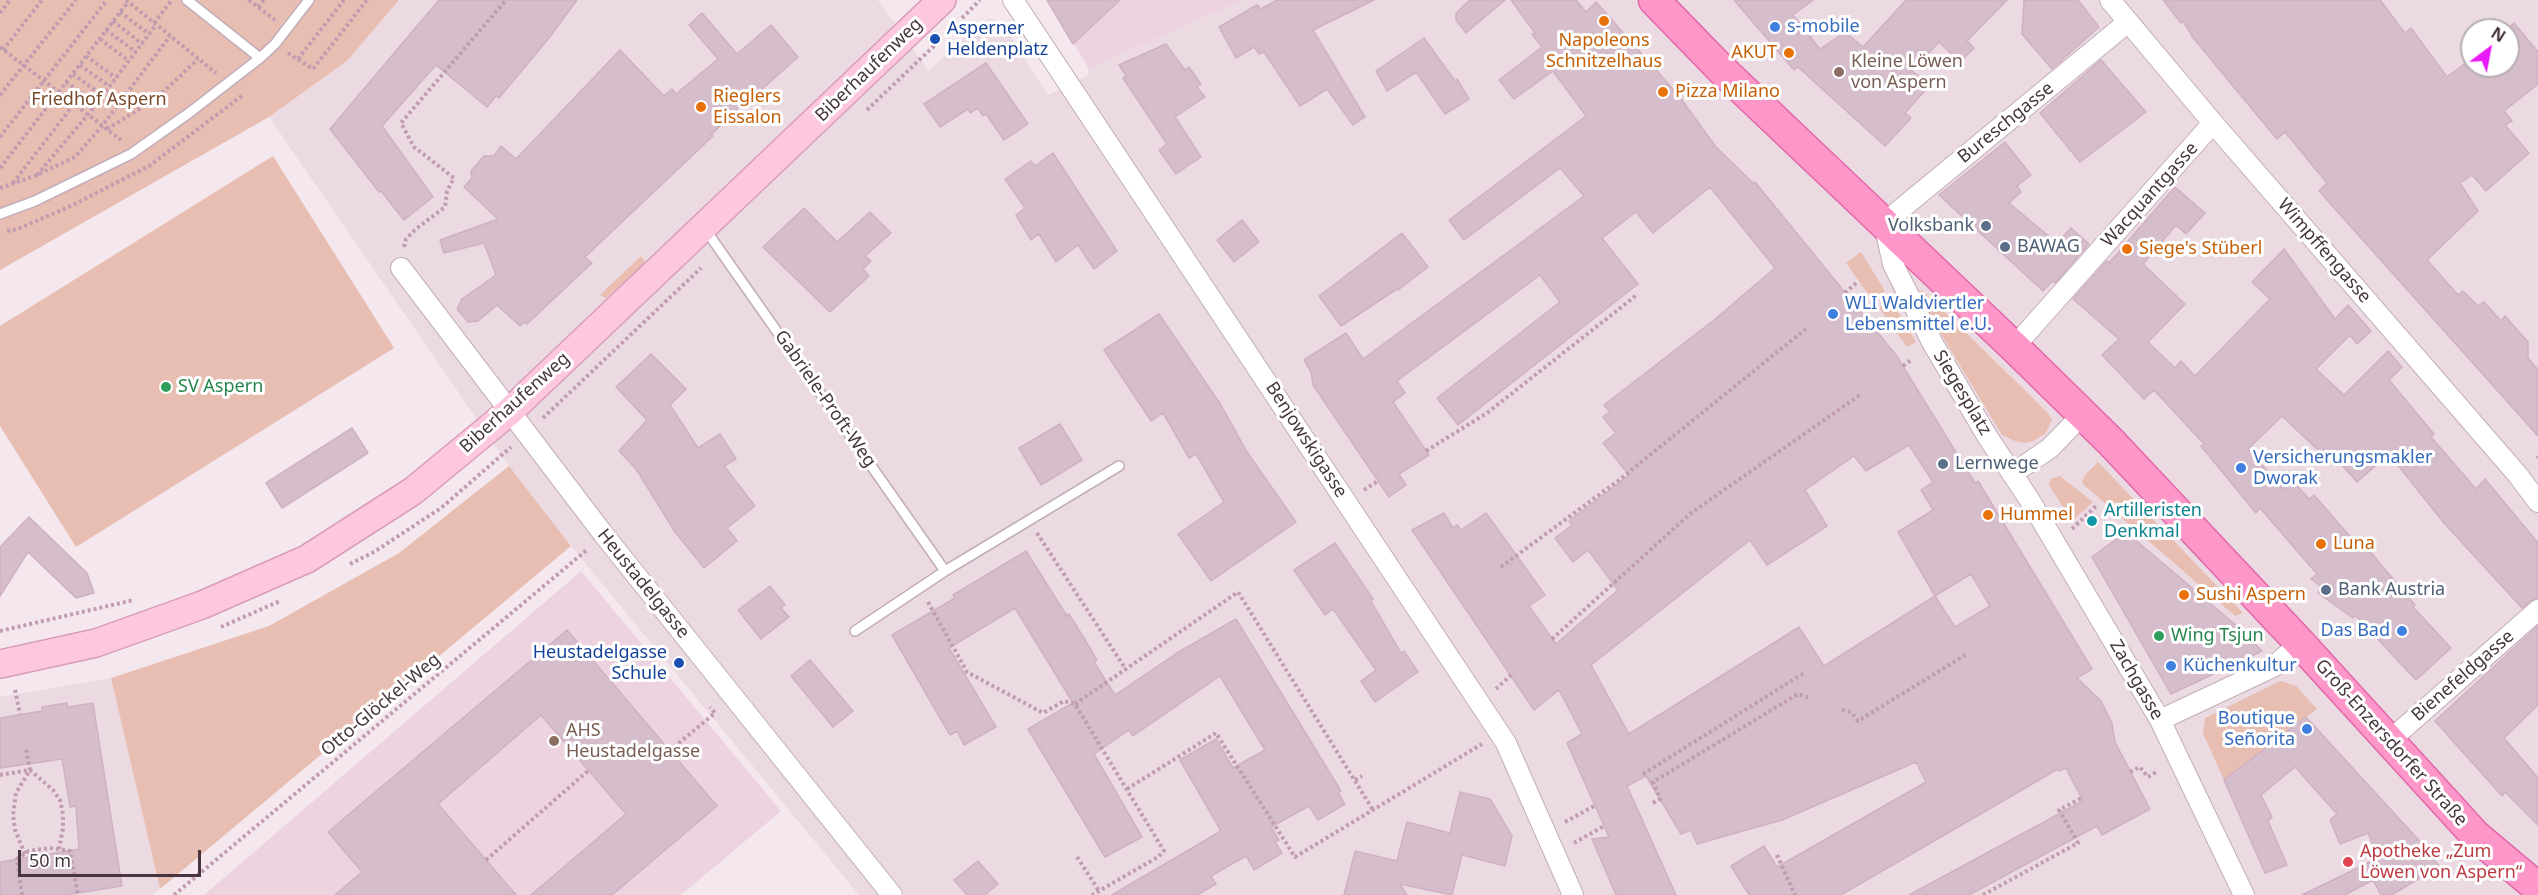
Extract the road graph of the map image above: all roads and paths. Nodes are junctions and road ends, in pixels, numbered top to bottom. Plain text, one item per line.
1 (10, 0) edge
2 (42, 0) edge
3 (76, 0) edge
4 (107, 0) edge
5 (172, 0) edge
6 (187, 0) edge
7 (249, 0) edge
8 (264, 0) edge
9 (309, 0) edge
10 (344, 0) edge
11 (367, 0) edge
12 (506, 0) edge
13 (942, 0) edge
14 (1013, 0) edge
15 (1654, 0) edge
16 (2110, 0) edge
17 (127, 1) edge
18 (258, 7) junction
19 (120, 12) junction
20 (0, 13) edge
21 (113, 21) junction
22 (2128, 22) junction
23 (155, 24) junction
24 (286, 29) junction
25 (106, 30) junction
26 (149, 34) junction
27 (170, 36) junction
28 (100, 39) junction
29 (142, 44) junction
30 (275, 44) junction
31 (1, 49) edge
32 (136, 52) junction
33 (86, 56) junction
34 (260, 58) junction
35 (198, 59) junction
36 (298, 59) junction
37 (129, 61) junction
38 (80, 65) junction
39 (24, 66) junction
40 (73, 74) junction
41 (116, 78) junction
42 (44, 81) junction
43 (66, 82) junction
44 (228, 82) junction
45 (109, 86) junction
46 (58, 92) junction
47 (0, 95) edge
48 (102, 95) junction
49 (96, 103) junction
50 (74, 104) junction
51 (87, 114) junction
52 (2213, 123) junction
53 (102, 126) junction
54 (107, 129) junction
55 (0, 136) edge
56 (131, 154) junction
57 (0, 168) edge
58 (37, 175) junction
59 (13, 184) junction
60 (0, 188) edge
61 (0, 214) edge
62 (1884, 223) junction
63 (704, 228) junction
64 (401, 268) joint
65 (1856, 283) dead end
66 (1845, 293) dead end
67 (1638, 294) dead end
68 (1807, 328) dead end
69 (2014, 347) junction
70 (1911, 360) dead end
71 (1903, 366) dead end
72 (1860, 395) dead end
73 (510, 411) junction
74 (2083, 414) junction
75 (1426, 451) dead end
76 (1119, 466) dead end
77 (2012, 474) junction
78 (1378, 481) dead end
79 (1362, 491) dead end
80 (2538, 502) edge
81 (2098, 504) dead end
82 (1029, 520) junction
83 (2072, 529) dead end
84 (604, 535) junction
85 (1501, 567) dead end
86 (945, 571) junction
87 (920, 588) junction
88 (138, 599) dead end
89 (2538, 610) edge
90 (0, 631) edge
91 (855, 631) dead end
92 (1552, 639) dead end
93 (2300, 643) junction
94 (1967, 654) dead end
95 (0, 664) edge
96 (1125, 668) junction
97 (1804, 673) dead end
98 (1511, 675) dead end
99 (1496, 689) dead end
100 (15, 690) dead end
101 (1810, 698) dead end
102 (1075, 704) junction
103 (710, 707) dead end
104 (1842, 710) dead end
105 (20, 714) dead end
106 (2160, 720) junction
107 (1500, 733) junction
108 (2388, 742) junction
109 (674, 747) dead end
110 (26, 749) dead end
111 (30, 770) junction
112 (589, 770) dead end
113 (2158, 771) dead end
114 (2130, 772) dead end
115 (1643, 774) dead end
116 (0, 775) edge
117 (1362, 776) dead end
118 (1355, 780) junction
119 (1127, 789) junction
120 (2082, 798) dead end
121 (1653, 803) dead end
122 (1596, 805) dead end
123 (1373, 810) junction
124 (1561, 824) dead end
125 (1604, 826) dead end
126 (1570, 845) dead end
127 (59, 849) junction
128 (25, 854) junction
129 (1777, 855) dead end
130 (1077, 857) dead end
131 (486, 860) dead end
132 (2538, 888) edge
133 (1099, 891) junction
134 (22, 895) edge
135 (78, 895) edge
136 (174, 895) edge
137 (892, 895) edge
138 (1092, 895) edge
139 (1574, 895) edge
140 (1795, 895) edge
141 (1983, 895) edge
142 (2244, 895) edge

1 - 20 path
2 - 31 path
3 - 39 path
4 - 42 path
5 - 23 path
6 - 34 lane
7 - 18 path
8 - 18 path
9 - 24 lane
10 - 36 path
11 - 36 path
12 - 64 path
13 - 63 main road, Biberhaufenweg
14 - 107 street, Benjowskigasse
15 - 62 main road
16 - 22 street, Wimpffengasse
17 - 19 path
17 - 23 path
18 - 24 path
19 - 21 path
19 - 26 path
21 - 25 path
21 - 29 path
22 - 52 street, Wimpffengasse
22 - 62 street, Bureschgasse
23 - 26 path
23 - 27 path
24 - 30 lane
25 - 28 path
25 - 32 path
26 - 29 path
27 - 35 path
27 - 53 path
28 - 33 path
28 - 37 path
29 - 32 path
30 - 34 lane
30 - 36 path
31 - 39 path
32 - 37 path
33 - 38 path
33 - 41 path
34 - 44 lane
35 - 44 path
35 - 54 path
37 - 41 path
38 - 40 path
38 - 45 path
39 - 42 path
39 - 47 path
40 - 43 path
40 - 48 path
41 - 45 path
42 - 46 path
42 - 55 path
43 - 46 path
43 - 49 path
44 - 56 lane
45 - 48 path
46 - 50 path
46 - 57 path
48 - 49 path
49 - 51 path
50 - 51 path
50 - 59 path
51 - 53 path
51 - 58 path
52 - 69 street, Wacquantgasse
52 - 80 street, Wimpffengasse
53 - 54 path
53 - 58 path
54 - 56 path
56 - 61 lane
58 - 59 path
59 - 60 path
62 - 69 main road
62 - 77 street, Siegesplatz
63 - 73 main road, Biberhaufenweg
63 - 86 lane, Gabriele-Proft-Weg
64 - 73 street, Heustadelgasse
65 - 66 path
67 - 75 path
68 - 85 path
69 - 74 main road
70 - 71 path
72 - 92 path
73 - 84 street, Heustadelgasse
73 - 95 main road, Biberhaufenweg
74 - 77 street
74 - 93 main road
76 - 82 lane
77 - 106 street, Zachgasse
78 - 79 path
81 - 83 path
82 - 86 lane
82 - 96 path
84 - 136 path, Otto-Glöckel-Weg
84 - 137 street, Heustadelgasse
86 - 87 lane
87 - 91 lane
87 - 102 path
88 - 90 path
89 - 108 street, Bienefeldgasse
93 - 106 street
93 - 108 main road, Groß-Enzersdorfer Straße
94 - 104 path
96 - 102 path
96 - 118 path
97 - 115 path
98 - 99 path
100 - 105 path
101 - 121 path
102 - 119 path
103 - 109 path
106 - 142 street, Zachgasse
107 - 123 path
107 - 139 street, Benjowskigasse
108 - 132 main road, Groß-Enzersdorfer Straße
110 - 111 path
111 - 116 path
111 - 127 path
111 - 128 path
112 - 131 path
113 - 114 path
117 - 118 path
118 - 123 path
119 - 123 path
119 - 133 path
120 - 141 path
122 - 124 path
125 - 126 path
127 - 128 path
127 - 135 path
128 - 134 path
129 - 140 path
130 - 133 path
133 - 138 path

